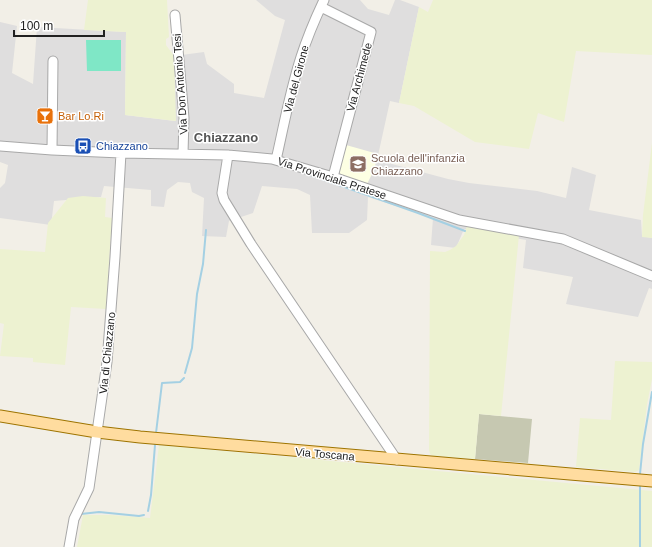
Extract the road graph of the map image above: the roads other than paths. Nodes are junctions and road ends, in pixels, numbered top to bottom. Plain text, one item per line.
1 (322, 3) edge
2 (175, 15) dead end
3 (53, 61) dead end
4 (0, 146) edge
5 (52, 150) junction
6 (121, 154) junction
7 (183, 154) junction
8 (228, 155) junction
9 (276, 160) junction
10 (333, 177) junction
11 (652, 276) edge
12 (0, 416) edge
13 (98, 432) junction
14 (397, 460) junction
15 (652, 481) edge
16 (69, 547) edge

1 - 9 street, Via del Girone
1 - 10 street, Via Archimede
2 - 7 street, Via Don Antonio Tesi
3 - 5 street
4 - 5 street, Via Provinciale Pratese
5 - 6 street, Via Provinciale Pratese
6 - 7 street, Via Provinciale Pratese
6 - 13 street, Via di Chiazzano
7 - 8 street, Via Provinciale Pratese
8 - 9 street, Via Provinciale Pratese
8 - 14 street
9 - 10 street, Via Provinciale Pratese
10 - 11 street, Via Provinciale Pratese
12 - 13 main road, Via Toscana
13 - 14 main road, Via Toscana
13 - 16 street, Via di Chiazzano
14 - 15 main road, Via Toscana

